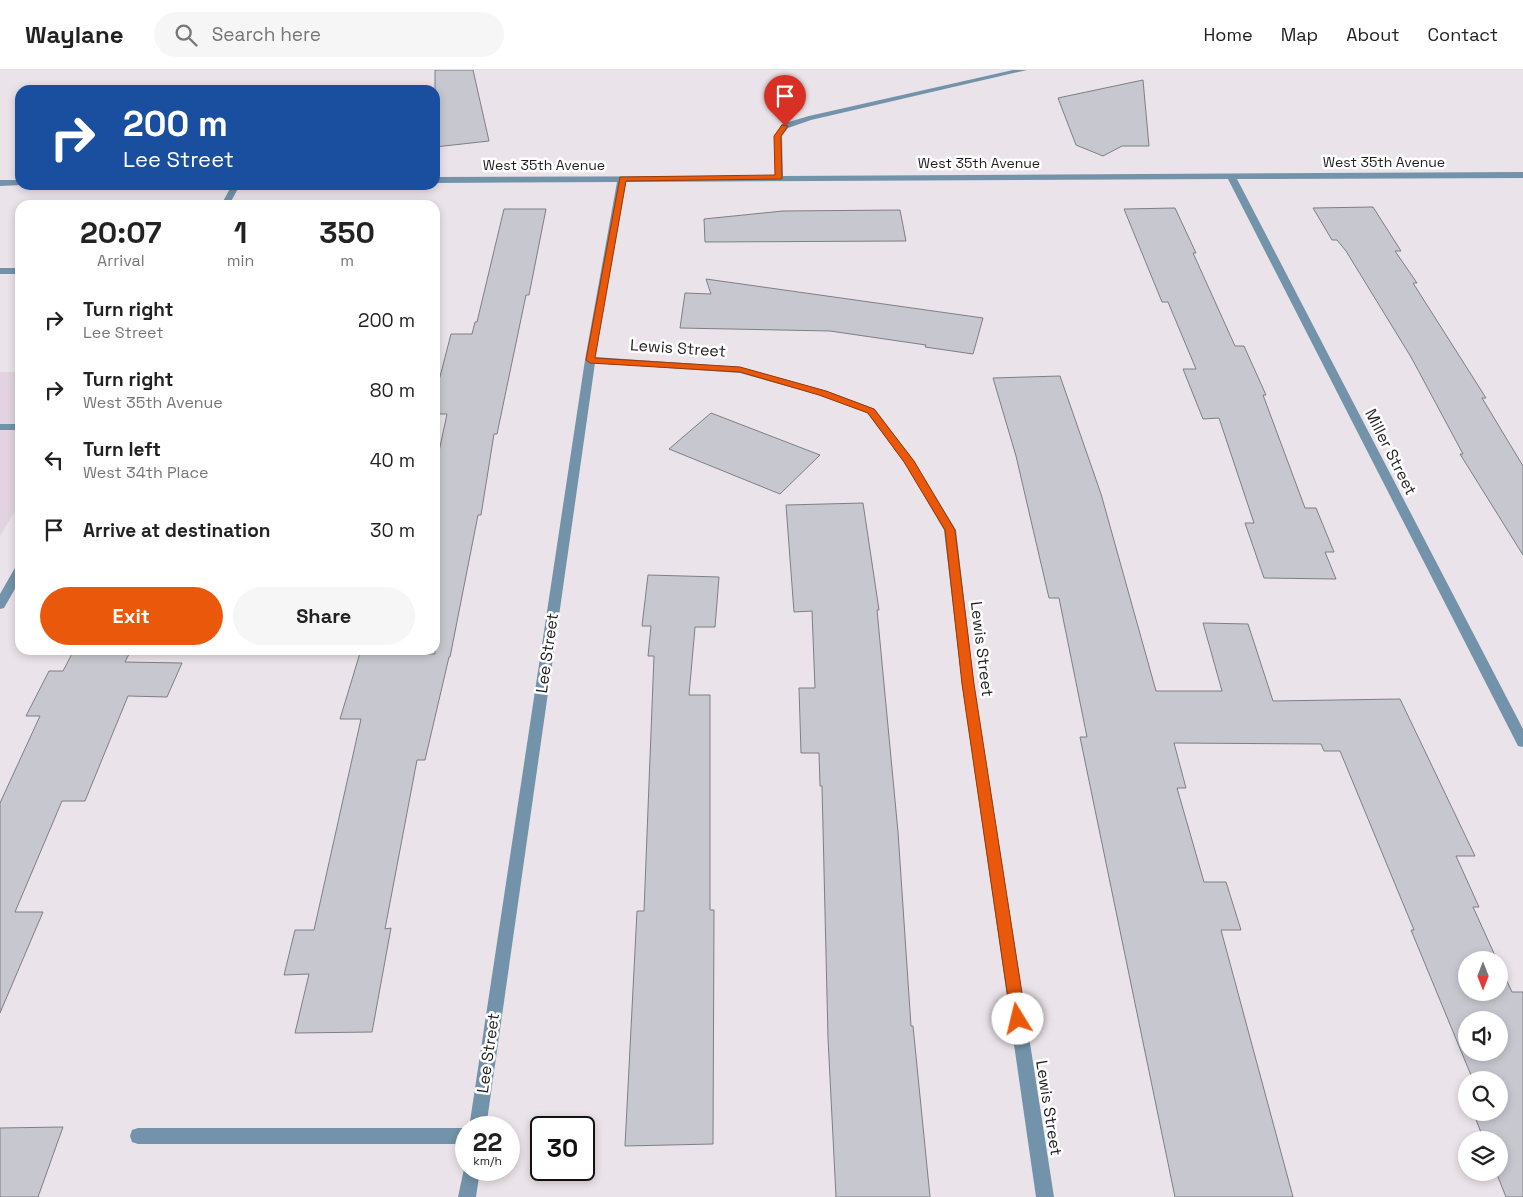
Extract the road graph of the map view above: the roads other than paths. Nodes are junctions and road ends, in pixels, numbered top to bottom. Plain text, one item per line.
1 (1023, 70) edge
2 (1231, 176) junction
3 (1523, 176) edge
4 (779, 177) junction
5 (622, 179) junction
6 (440, 180) edge
7 (15, 182) edge
8 (0, 183) edge
9 (0, 271) edge
10 (15, 271) edge
11 (590, 360) junction
12 (0, 427) edge
13 (15, 427) edge
14 (15, 579) edge
15 (0, 605) edge
16 (1523, 742) edge
17 (479, 1116) edge
18 (138, 1136) dead end
19 (455, 1136) edge
20 (469, 1181) edge
21 (467, 1197) edge
22 (1045, 1197) edge

1 - 4 street
2 - 3 street, West 35th Avenue
2 - 4 street, West 35th Avenue
2 - 16 street, Miller Street
4 - 5 street, West 35th Avenue
5 - 6 street, West 35th Avenue
5 - 11 street, Lee Street
7 - 8 street
9 - 10 street
11 - 17 street, Lee Street
11 - 22 street, Lewis Street
12 - 13 street
14 - 15 street
18 - 19 street
20 - 21 street

